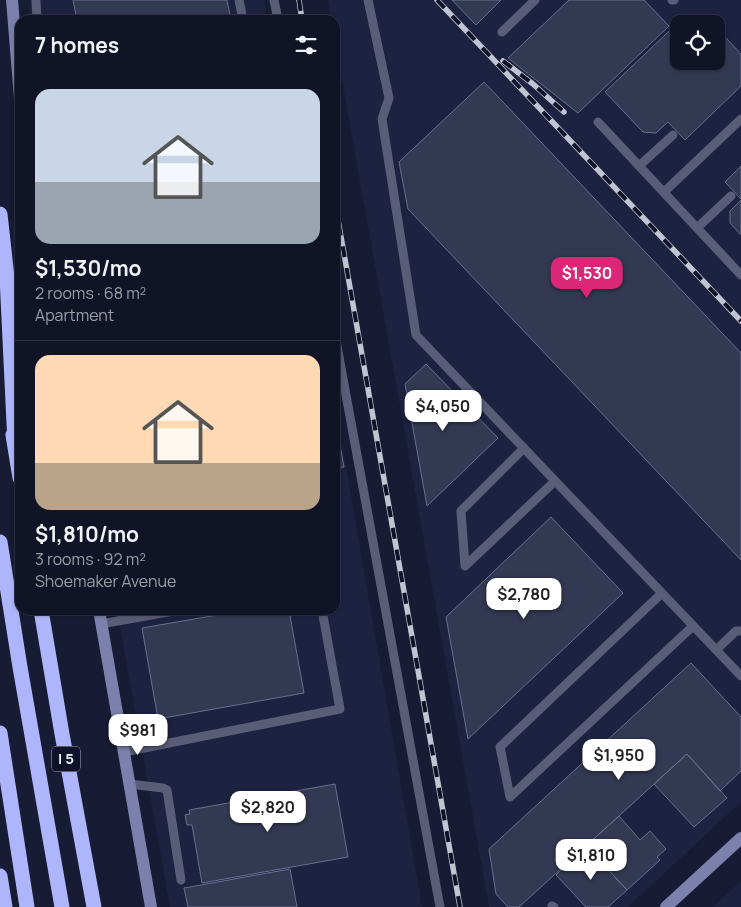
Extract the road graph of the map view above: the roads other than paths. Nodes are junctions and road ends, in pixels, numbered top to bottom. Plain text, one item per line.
1 (12, 0) edge
2 (36, 0) edge
3 (239, 0) edge
4 (274, 0) edge
5 (368, 0) edge
6 (535, 0) edge
7 (38, 15) edge
8 (242, 15) edge
9 (277, 15) edge
10 (502, 32) dead end
11 (15, 34) edge
12 (741, 119) edge
13 (598, 122) dead end
14 (672, 134) dead end
15 (639, 166) junction
16 (664, 192) junction
17 (731, 196) dead end
18 (0, 214) edge
19 (697, 228) junction
20 (741, 275) edge
21 (0, 341) edge
22 (340, 362) edge
23 (15, 444) joint
24 (524, 448) junction
25 (555, 481) junction
26 (0, 542) edge
27 (662, 593) junction
28 (42, 615) edge
29 (100, 615) edge
30 (151, 615) edge
31 (323, 615) edge
32 (101, 624) junction
33 (693, 626) junction
34 (741, 631) edge
35 (716, 650) junction
36 (741, 676) edge
37 (0, 733) edge
38 (124, 752) junction
39 (130, 784) junction
40 (741, 838) edge
41 (0, 876) edge
42 (181, 880) dead end
43 (5, 907) edge
44 (28, 907) edge
45 (62, 907) edge
46 (94, 907) edge
47 (151, 907) edge
48 (440, 907) edge
49 (666, 907) edge

1 - 11 street
2 - 7 lane
3 - 8 lane
4 - 9 lane
5 - 24 lane
6 - 10 lane
12 - 16 lane
13 - 15 lane
14 - 15 lane
15 - 16 lane
16 - 19 lane
17 - 19 lane
18 - 23 highway
19 - 20 lane
21 - 23 highway
22 - 48 lane
24 - 25 lane
24 - 25 lane
25 - 27 lane
26 - 45 highway
27 - 33 lane
27 - 33 lane
28 - 46 highway, I 5
29 - 32 street
30 - 32 lane
31 - 38 lane
32 - 38 street
33 - 35 lane
34 - 35 lane
35 - 36 lane
37 - 44 highway
38 - 39 street
39 - 42 lane
39 - 47 street
40 - 49 street
41 - 43 highway

